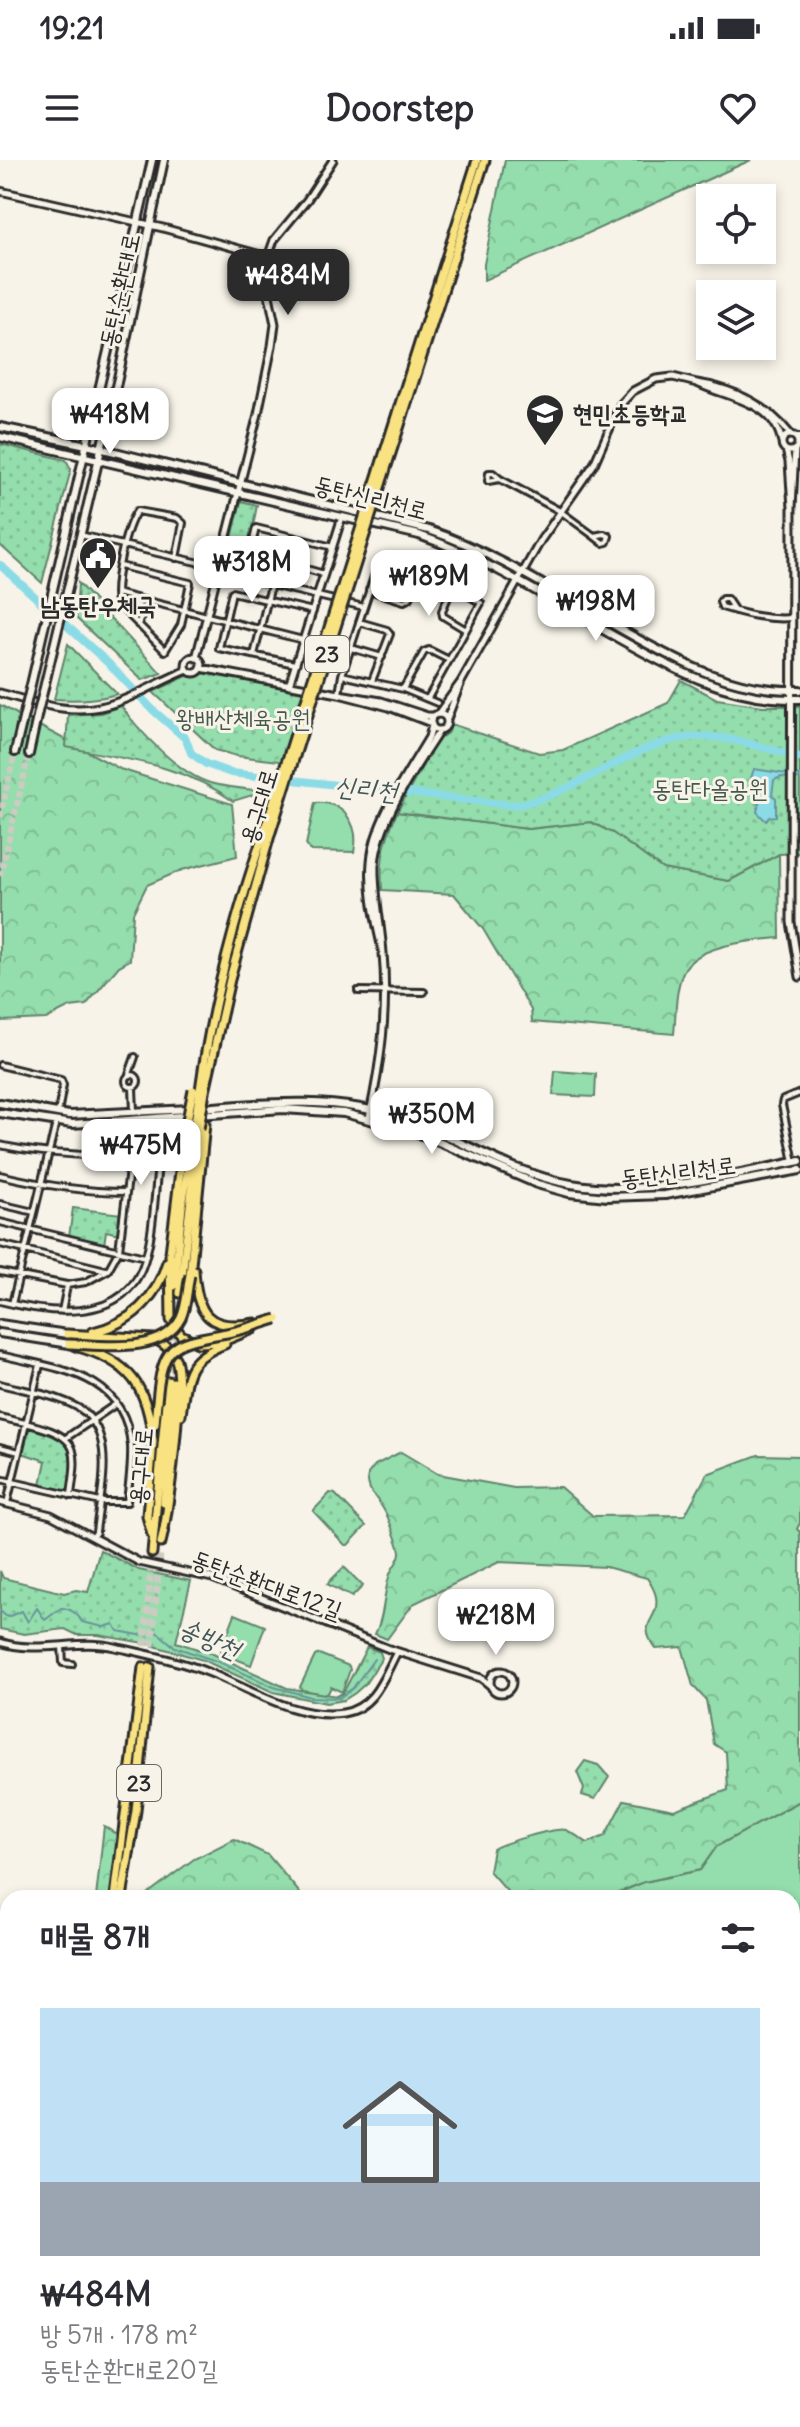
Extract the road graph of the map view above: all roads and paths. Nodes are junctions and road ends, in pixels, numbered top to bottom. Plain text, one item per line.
1 (152, 160) edge
2 (164, 160) edge
3 (333, 160) edge
4 (477, 160) edge
5 (485, 160) edge
6 (0, 191) edge
7 (139, 223) junction
8 (151, 225) junction
9 (268, 257) junction
10 (697, 383) junction
11 (94, 417) junction
12 (107, 422) junction
13 (0, 427) edge
14 (0, 437) edge
15 (53, 438) junction
16 (797, 438) edge
17 (782, 443) junction
18 (87, 445) junction
19 (51, 448) junction
20 (101, 449) junction
21 (795, 449) junction
22 (786, 450) junction
23 (85, 456) junction
24 (131, 456) junction
25 (99, 459) junction
26 (129, 466) junction
27 (382, 471) junction
28 (500, 479) dead end
29 (241, 482) junction
30 (78, 483) junction
31 (92, 488) junction
32 (238, 492) junction
33 (792, 508) junction
34 (560, 511) junction
35 (342, 517) junction
36 (80, 535) junction
37 (594, 536) dead end
38 (125, 546) junction
39 (333, 547) junction
40 (176, 558) junction
41 (277, 561) junction
42 (120, 566) junction
43 (218, 569) junction
44 (421, 572) junction
45 (324, 574) junction
46 (521, 574) junction
47 (516, 582) junction
48 (271, 585) junction
49 (453, 586) junction
50 (369, 590) junction
51 (115, 593) junction
52 (317, 595) junction
53 (268, 600) junction
54 (147, 601) junction
55 (364, 607) junction
56 (184, 610) junction
57 (313, 611) junction
58 (735, 611) dead end
59 (207, 616) junction
60 (791, 618) junction
61 (800, 618) edge
62 (225, 621) junction
63 (359, 622) junction
64 (138, 625) junction
65 (260, 630) junction
66 (466, 630) junction
67 (303, 640) junction
68 (351, 648) junction
69 (254, 655) junction
70 (382, 657) junction
71 (196, 658) junction
72 (449, 660) junction
73 (296, 664) junction
74 (201, 668) junction
75 (188, 670) junction
76 (342, 675) junction
77 (372, 681) junction
78 (461, 682) junction
79 (289, 685) junction
80 (403, 689) junction
81 (791, 690) junction
82 (800, 690) edge
83 (0, 693) edge
84 (339, 694) junction
85 (428, 698) junction
86 (791, 699) junction
87 (800, 699) edge
88 (437, 703) dead end
89 (436, 715) junction
90 (447, 719) junction
91 (432, 724) junction
92 (440, 730) junction
93 (425, 748) junction
94 (15, 752) tunnel mouth
95 (29, 754) tunnel mouth
96 (800, 977) edge
97 (358, 991) dead end
98 (424, 992) dead end
99 (386, 993) junction
100 (135, 1057) dead end
101 (0, 1065) edge
102 (207, 1065) junction
103 (133, 1067) junction
104 (135, 1075) junction
105 (128, 1077) junction
106 (133, 1087) junction
107 (202, 1091) junction
108 (800, 1093) edge
109 (0, 1103) edge
110 (371, 1110) junction
111 (0, 1113) edge
112 (58, 1113) junction
113 (135, 1118) junction
114 (369, 1118) junction
115 (56, 1123) junction
116 (195, 1129) junction
117 (0, 1145) edge
118 (48, 1154) junction
119 (131, 1158) junction
120 (797, 1162) edge
121 (800, 1170) edge
122 (0, 1175) edge
123 (41, 1185) junction
124 (126, 1192) junction
125 (0, 1204) edge
126 (34, 1212) junction
127 (0, 1222) edge
128 (30, 1229) junction
129 (0, 1244) edge
130 (192, 1244) junction
131 (25, 1250) junction
132 (119, 1250) junction
133 (170, 1253) junction
134 (145, 1257) junction
135 (108, 1270) junction
136 (0, 1272) edge
137 (19, 1277) junction
138 (67, 1285) junction
139 (177, 1293) tunnel mouth
140 (0, 1301) edge
141 (12, 1304) junction
142 (62, 1311) junction
143 (277, 1319) junction
144 (0, 1324) edge
145 (0, 1333) edge
146 (67, 1334) junction
147 (69, 1344) junction
148 (0, 1355) edge
149 (40, 1365) junction
150 (170, 1382) tunnel mouth
151 (0, 1384) edge
152 (33, 1393) junction
153 (116, 1404) junction
154 (0, 1417) edge
155 (91, 1421) junction
156 (26, 1424) junction
157 (66, 1438) junction
158 (153, 1443) junction
159 (0, 1447) edge
160 (19, 1452) junction
161 (173, 1464) junction
162 (0, 1479) edge
163 (11, 1482) junction
164 (71, 1496) junction
165 (3, 1502) edge
166 (100, 1502) junction
167 (93, 1537) junction
168 (157, 1542) junction
169 (156, 1553) tunnel mouth
170 (0, 1642) edge
171 (62, 1646) junction
172 (397, 1652) junction
173 (72, 1664) dead end
174 (498, 1671) junction
175 (481, 1678) junction
176 (491, 1686) junction
177 (116, 1890) edge
178 (123, 1890) edge

1 - 7 main road, 동탄순환대로
2 - 8 main road, 동탄순환대로
3 - 9 street
4 - 27 highway, 용구대로 / 23
5 - 27 highway, 용구대로 / 23
6 - 7 street
7 - 8 street
7 - 11 main road, 동탄순환대로
8 - 9 street
8 - 12 main road, 동탄순환대로
9 - 29 street
10 - 16 street
10 - 17 street
10 - 34 street
11 - 12 main road
11 - 18 main road, 동탄순환대로
12 - 20 main road, 동탄순환대로
13 - 15 main road, 동탄신리천로
14 - 19 main road, 동탄신리천로
15 - 18 main road, 동탄신리천로
15 - 19 main road
16 - 17 street
16 - 21 street
17 - 22 street
18 - 20 main road, 동탄신리천로
18 - 23 main road, 동탄순환대로
19 - 23 main road, 동탄신리천로
20 - 24 main road, 동탄신리천로
20 - 25 main road, 동탄순환대로
21 - 22 street
21 - 33 street
22 - 33 street
23 - 25 main road, 동탄신리천로
23 - 30 main road, 동탄순환대로
24 - 26 main road
24 - 29 main road, 동탄신리천로
25 - 26 main road, 동탄신리천로
25 - 31 main road, 동탄순환대로
26 - 32 main road, 동탄신리천로
27 - 102 highway, 용구대로 / 23, bridge
28 - 34 street
29 - 32 street
29 - 46 main road, 동탄신리천로
30 - 31 main road
30 - 94 main road, 동탄순환대로, bridge
31 - 36 main road, 동탄순환대로
32 - 35 main road, 동탄신리천로
32 - 43 street
33 - 60 street
34 - 37 street
34 - 46 street
35 - 39 street
35 - 47 main road, 동탄신리천로
36 - 38 street
36 - 95 main road, 동탄순환대로, bridge
38 - 40 street
38 - 40 street
38 - 42 street
39 - 41 street
39 - 45 street
40 - 43 street
41 - 45 street
41 - 48 street
42 - 51 street
42 - 56 street
43 - 48 street
43 - 59 street
44 - 49 street
44 - 50 street
44 - 50 street
45 - 52 street
46 - 47 street
46 - 81 main road, 동탄신리천로
47 - 78 street
47 - 86 main road, 동탄신리천로
48 - 52 street
48 - 53 street
49 - 66 street
49 - 66 street
50 - 55 street
51 - 54 street
51 - 64 street
52 - 55 street
52 - 57 street
53 - 57 street
53 - 62 street
53 - 65 street
54 - 56 street
54 - 64 street
55 - 63 street
56 - 59 street
56 - 64 street
57 - 67 street
58 - 60 street
59 - 62 street
59 - 71 street
60 - 61 street
60 - 81 street
62 - 65 street
62 - 69 street
63 - 68 street
63 - 70 street
65 - 67 street
65 - 69 street
66 - 72 street
67 - 73 street
68 - 70 street
68 - 76 street
69 - 73 street
70 - 77 street
71 - 74 street
71 - 75 street
72 - 80 street
72 - 85 street
73 - 79 street
74 - 75 street
74 - 79 street
75 - 83 street
76 - 77 street
76 - 84 street
77 - 80 street
78 - 89 street
78 - 90 street
79 - 84 street
80 - 85 street
81 - 82 main road, 동탄신리천로
81 - 86 street
84 - 89 street
84 - 91 street
85 - 88 street
86 - 87 main road, 동탄신리천로
86 - 96 street
89 - 90 street
89 - 91 street
90 - 92 street
91 - 92 street
91 - 93 street
92 - 93 street
93 - 99 street
97 - 99 street
98 - 99 street
99 - 110 street
100 - 103 street
101 - 112 street
102 - 107 highway
102 - 107 highway, 용구대로 / 23
103 - 104 street
103 - 105 street
104 - 105 street
104 - 106 street
105 - 106 street
106 - 113 street
107 - 116 highway, bridge
107 - 116 highway, 용구대로 / 23, bridge
108 - 120 street
109 - 112 main road, 동탄신리천로
110 - 113 main road, 동탄신리천로
110 - 114 street
110 - 120 main road, 동탄신리천로
111 - 115 main road, 동탄신리천로
112 - 113 main road, 동탄신리천로
113 - 114 main road, 동탄신리천로
113 - 115 main road, 동탄신리천로
113 - 119 street
114 - 121 main road, 동탄신리천로
115 - 118 street
116 - 130 highway
116 - 133 highway
116 - 139 highway, 용구대로 / 23
117 - 118 street
118 - 119 street
118 - 123 street
119 - 124 street
119 - 134 street
122 - 123 street
123 - 124 street
123 - 126 street
124 - 132 street
125 - 126 street
126 - 128 street
127 - 128 street
128 - 131 street
128 - 132 street
129 - 131 street
130 - 143 highway
130 - 147 highway, bridge
131 - 135 street
131 - 137 street
132 - 134 street
132 - 135 street
133 - 143 highway
133 - 146 highway
134 - 142 street
135 - 138 street
136 - 137 street
137 - 138 street
137 - 141 street
138 - 142 street
140 - 141 street
141 - 142 street
143 - 158 highway, bridge
143 - 161 highway
144 - 146 main road
145 - 147 main road
146 - 161 highway
147 - 158 highway
148 - 149 street
149 - 152 street
149 - 153 street
150 - 168 highway, 용구대로
151 - 152 street
152 - 155 street
152 - 156 street
153 - 155 street
153 - 166 street
154 - 156 street
155 - 157 street
155 - 166 street
156 - 157 street
156 - 160 street
157 - 164 street
158 - 168 highway
159 - 160 street
160 - 163 street
161 - 168 highway
162 - 163 street
163 - 164 street
163 - 165 street
164 - 166 street
165 - 167 street, 동탄순환대로12길
166 - 167 street
167 - 172 street, 동탄순환대로12길
168 - 169 highway, 용구대로
170 - 171 street
171 - 172 street
171 - 173 street
172 - 175 street, 동탄순환대로12길
174 - 175 street
174 - 176 street
174 - 176 street
175 - 176 street, 동탄순환대로12길
177 - 178 highway, 23

